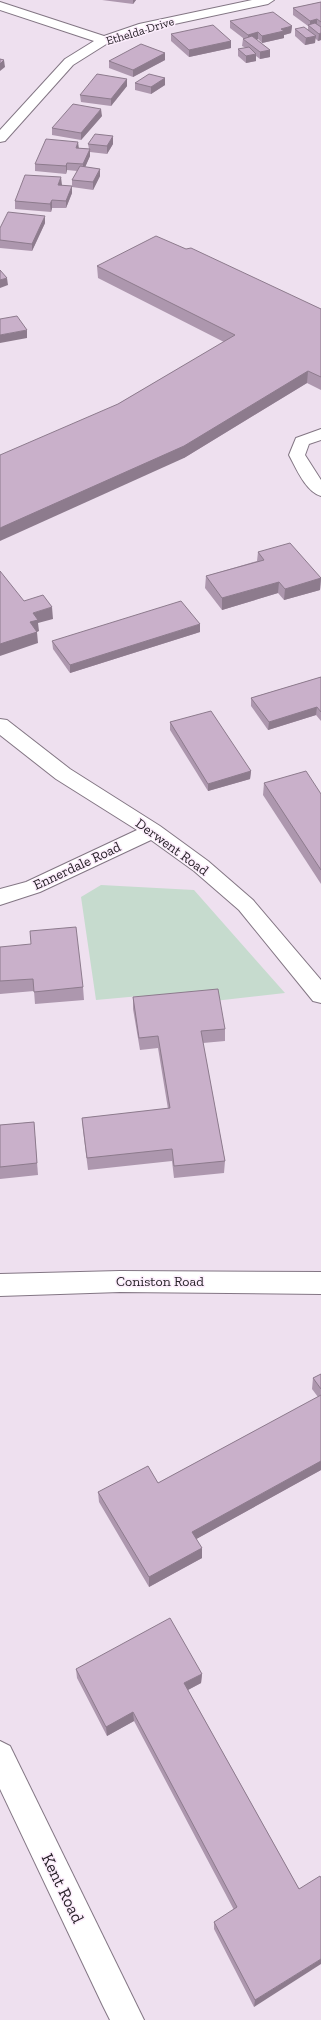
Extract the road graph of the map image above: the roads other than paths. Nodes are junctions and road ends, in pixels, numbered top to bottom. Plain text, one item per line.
1 (268, 0) edge
2 (0, 6) edge
3 (104, 40) junction
4 (0, 138) edge
5 (321, 434) edge
6 (321, 491) edge
7 (0, 725) edge
8 (153, 831) junction
9 (0, 897) edge
10 (321, 995) edge
11 (321, 1283) edge
12 (0, 1284) edge
13 (0, 1756) edge
14 (128, 2020) edge

1 - 3 street, Ethelda Drive
2 - 3 street
3 - 4 street, Ethelda Drive
5 - 6 street
7 - 8 street, Derwent Road
8 - 9 street, Ennerdale Road
8 - 10 street, Derwent Road
11 - 12 street, Coniston Road
13 - 14 street, Kent Road

